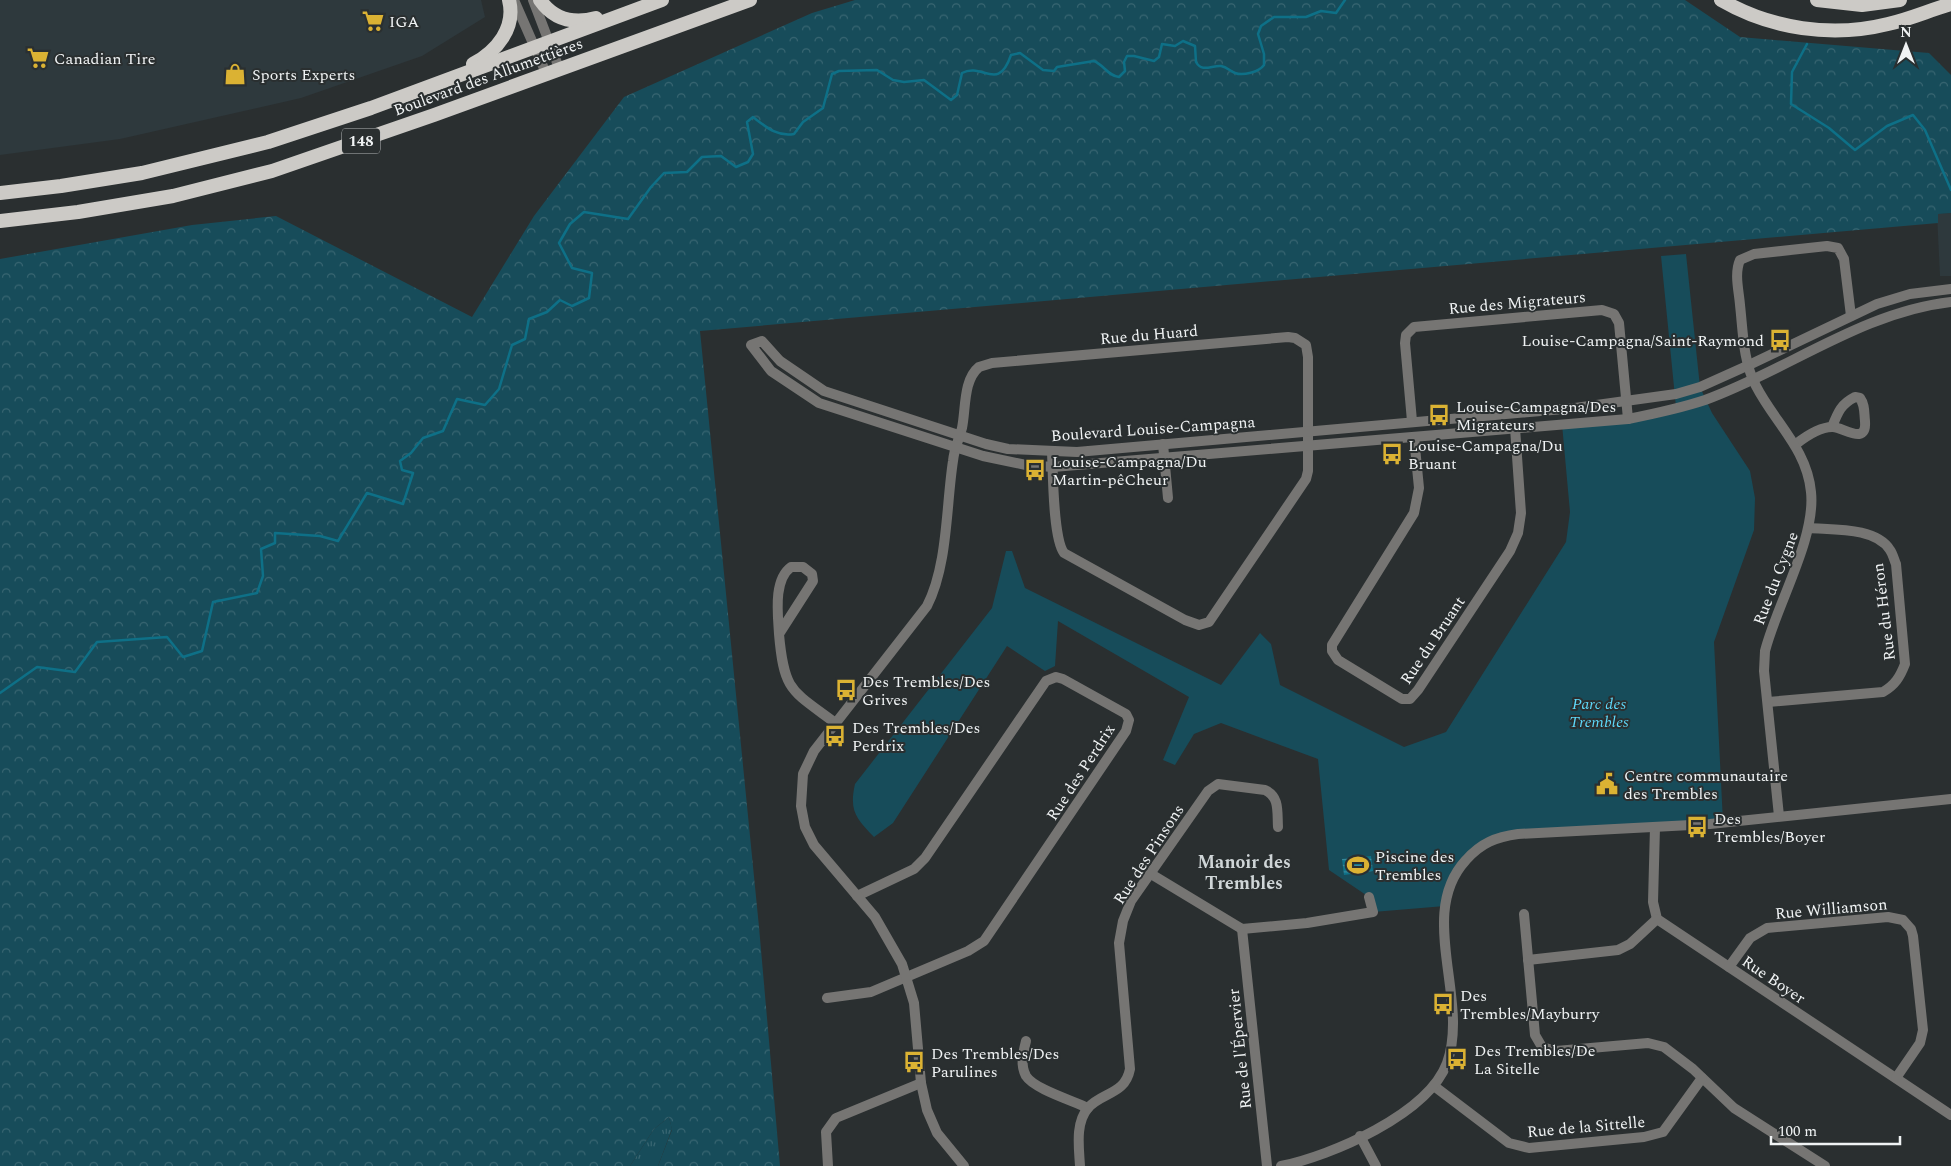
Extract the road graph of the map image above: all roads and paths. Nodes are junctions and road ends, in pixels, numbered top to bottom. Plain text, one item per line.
1 (509, 0) edge
2 (514, 0) edge
3 (532, 0) edge
4 (540, 0) edge
5 (750, 0) edge
6 (1721, 0) edge
7 (1817, 0) edge
8 (1900, 0) edge
9 (659, 1) edge
10 (1951, 4) edge
11 (549, 42) junction
12 (536, 47) junction
13 (552, 71) junction
14 (441, 81) junction
15 (0, 193) edge
16 (0, 221) edge
17 (1951, 289) edge
18 (1951, 302) edge
19 (1851, 316) junction
20 (1749, 365) junction
21 (1752, 379) junction
22 (1626, 402) junction
23 (1514, 414) junction
24 (1628, 419) junction
25 (1412, 421) junction
26 (1832, 427) dead end
27 (1515, 428) junction
28 (1307, 432) junction
29 (960, 435) junction
30 (1414, 437) junction
31 (1163, 444) junction
32 (1307, 444) junction
33 (1796, 444) junction
34 (957, 448) junction
35 (1052, 452) junction
36 (1164, 458) junction
37 (1053, 467) junction
38 (1168, 498) dead end
39 (1810, 528) junction
40 (779, 634) junction
41 (1768, 702) junction
42 (834, 722) junction
43 (1951, 799) edge
44 (1779, 816) junction
45 (1278, 827) dead end
46 (1655, 827) junction
47 (1152, 874) junction
48 (857, 896) junction
49 (1369, 897) dead end
50 (1524, 914) dead end
51 (1658, 918) junction
52 (1242, 929) junction
53 (1528, 960) junction
54 (1729, 967) junction
55 (906, 976) junction
56 (827, 998) dead end
57 (1026, 1042) dead end
58 (1702, 1078) junction
59 (1896, 1078) junction
60 (921, 1083) junction
61 (1434, 1086) junction
62 (1088, 1108) junction
63 (1951, 1115) edge
64 (1360, 1136) junction
65 (828, 1166) edge
66 (964, 1166) edge
67 (1080, 1166) edge
68 (1267, 1166) edge
69 (1281, 1166) edge
70 (1376, 1166) edge
71 (1825, 1166) edge

1 - 14 highway
2 - 12 street
3 - 11 street
4 - 9 highway
5 - 13 highway, Boulevard des Allumettières / 148
6 - 10 highway
7 - 8 highway
9 - 11 highway, Boulevard des Allumettières / 148
11 - 12 highway, Boulevard des Allumettières / 148
11 - 13 street
12 - 13 street
12 - 14 highway, Boulevard des Allumettières / 148
13 - 16 highway, Boulevard des Allumettières / 148
14 - 15 highway, Boulevard des Allumettières / 148
17 - 19 street, Boulevard Louise-Campagna
18 - 21 street, Boulevard Louise-Campagna
19 - 20 street, Boulevard Louise-Campagna
19 - 20 street, Rue du Cygne
20 - 21 street, Rue du Cygne
20 - 22 street, Boulevard Louise-Campagna
21 - 24 street, Boulevard Louise-Campagna
21 - 33 street, Rue du Cygne
22 - 23 street, Boulevard Louise-Campagna
22 - 24 street, Rue des Migrateurs
22 - 25 street, Rue des Migrateurs
23 - 25 street, Boulevard Louise-Campagna
23 - 27 street
24 - 27 street, Boulevard Louise-Campagna
25 - 28 street, Boulevard Louise-Campagna
25 - 30 street
26 - 33 street
27 - 30 street, Boulevard Louise-Campagna
27 - 30 street, Rue du Bruant
28 - 29 street, Rue du Huard
28 - 31 street, Boulevard Louise-Campagna
28 - 32 street, Rue du Huard
29 - 34 street, Rue du Huard
29 - 34 street, Boulevard Louise-Campagna
29 - 35 street, Boulevard Louise-Campagna
30 - 32 street, Boulevard Louise-Campagna
31 - 35 street, Boulevard Louise-Campagna
31 - 36 street
32 - 36 street, Boulevard Louise-Campagna
32 - 37 street, Rue du Huard
33 - 39 street, Rue du Cygne
34 - 37 street, Boulevard Louise-Campagna
34 - 42 street, Rue du Huard
35 - 37 street
36 - 37 street, Boulevard Louise-Campagna
36 - 38 street
39 - 41 street, Rue du Cygne
39 - 41 street, Rue du Héron
40 - 40 street
40 - 42 street
41 - 44 street, Rue du Cygne
42 - 48 street, Rue du Huard
43 - 44 street
44 - 46 street
45 - 47 street, Rue des Pinsons
46 - 51 street
46 - 61 street
47 - 52 street
47 - 62 street, Rue des Pinsons
48 - 55 street, Rue du Huard
48 - 55 street, Rue des Perdrix
49 - 52 street
50 - 53 street
51 - 53 street
51 - 54 street, Rue Boyer
52 - 68 street, Rue de l'Épervier
53 - 58 street
54 - 59 street, Rue Boyer
54 - 59 street, Rue Williamson
55 - 56 street
55 - 60 street, Rue du Huard
57 - 62 street
58 - 61 street, Rue de la Sittelle
58 - 71 street
59 - 63 street, Rue Boyer
60 - 65 street
60 - 66 street, Rue du Huard
61 - 64 street
62 - 67 street
64 - 69 street
64 - 70 street

